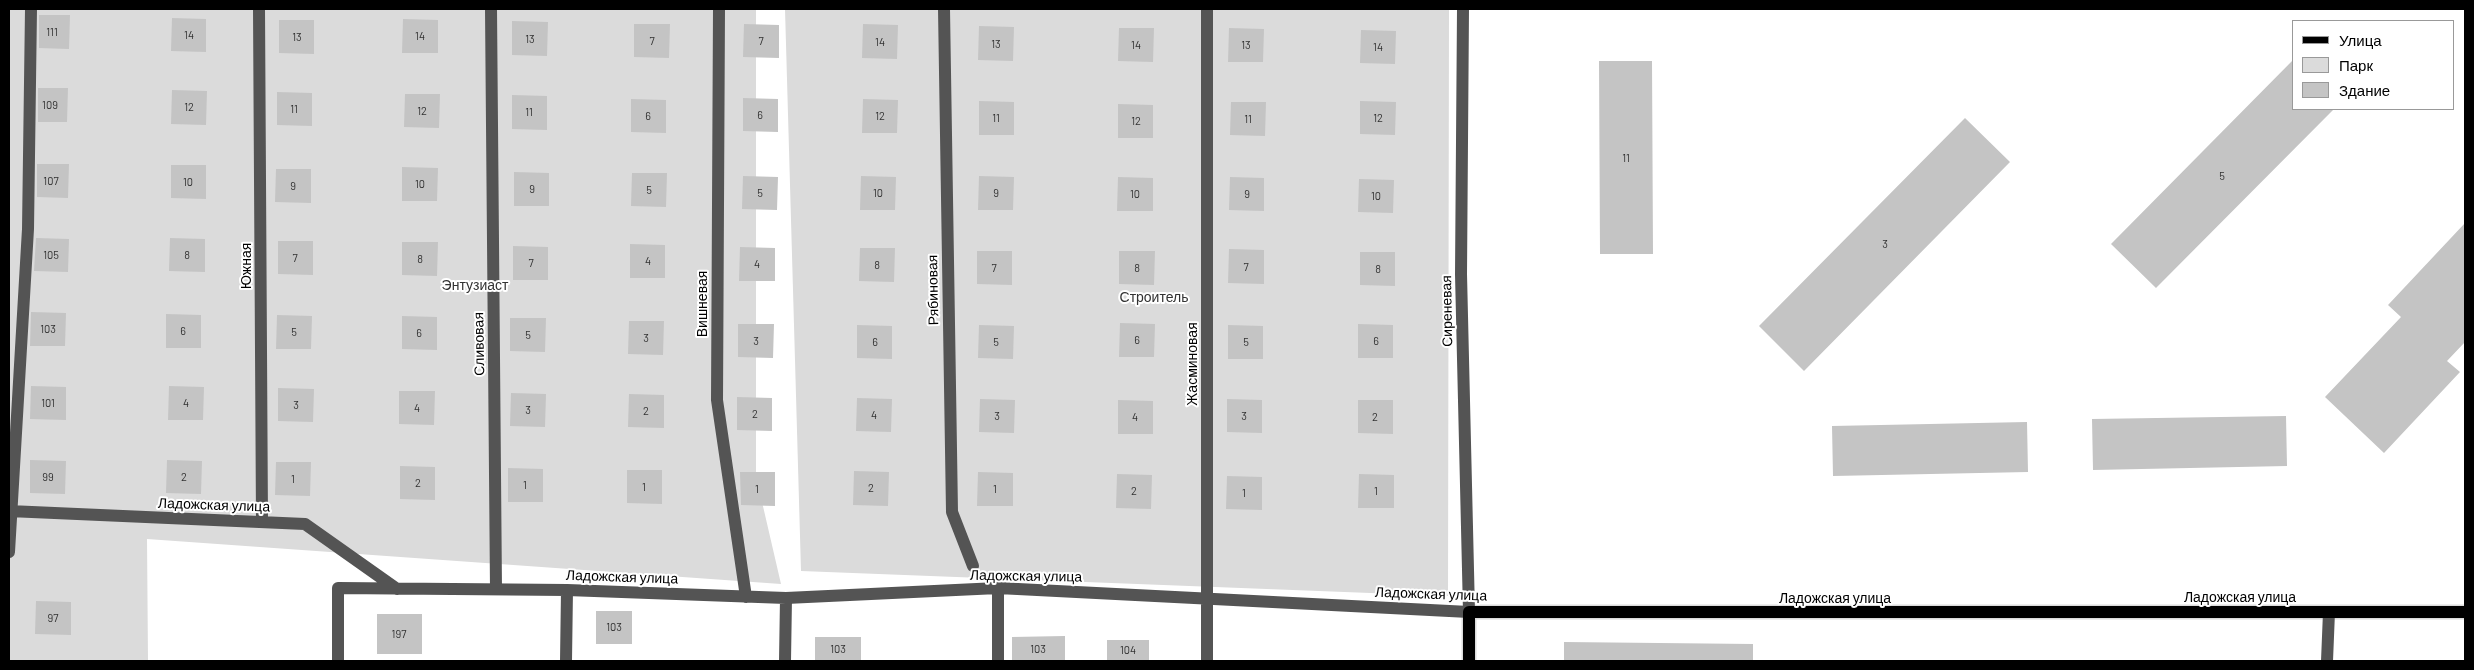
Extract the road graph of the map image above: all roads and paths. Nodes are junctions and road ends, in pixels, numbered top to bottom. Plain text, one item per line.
1 (31, 9) edge
2 (259, 9) edge
3 (491, 9) edge
4 (719, 9) edge
5 (944, 9) edge
6 (1206, 9) edge
7 (1463, 9) edge
8 (10, 511) edge
9 (262, 522) junction
10 (9, 552) edge
11 (973, 566) dead end
12 (998, 588) junction
13 (397, 589) junction
14 (496, 589) junction
15 (567, 590) junction
16 (746, 596) junction
17 (786, 598) junction
18 (1208, 599) junction
19 (1469, 612) junction
20 (2329, 612) junction
21 (2465, 612) edge
22 (338, 661) edge
23 (566, 661) edge
24 (785, 661) edge
25 (998, 661) edge
26 (1207, 661) edge
27 (1470, 661) edge
28 (2327, 661) edge

1 - 8 street
2 - 9 street, Южная
3 - 14 street, Сливовая
4 - 16 street, Вишневая
5 - 11 street, Рябиновая
6 - 18 street, Жасминовая
7 - 19 street, Сиреневая
8 - 9 street, Ладожская улица
8 - 10 street
9 - 13 street, Ладожская улица
12 - 17 street, Ладожская улица
12 - 18 street, Ладожская улица
12 - 25 street
13 - 14 street, Ладожская улица
13 - 22 street, Ладожская улица
14 - 15 street, Ладожская улица
15 - 16 street, Ладожская улица
15 - 23 street
16 - 17 street, Ладожская улица
17 - 24 street
18 - 19 street, Ладожская улица
18 - 26 street, Жасминовая
19 - 20 main road, Ладожская улица
19 - 27 main road
20 - 21 main road, Ладожская улица
20 - 28 street

